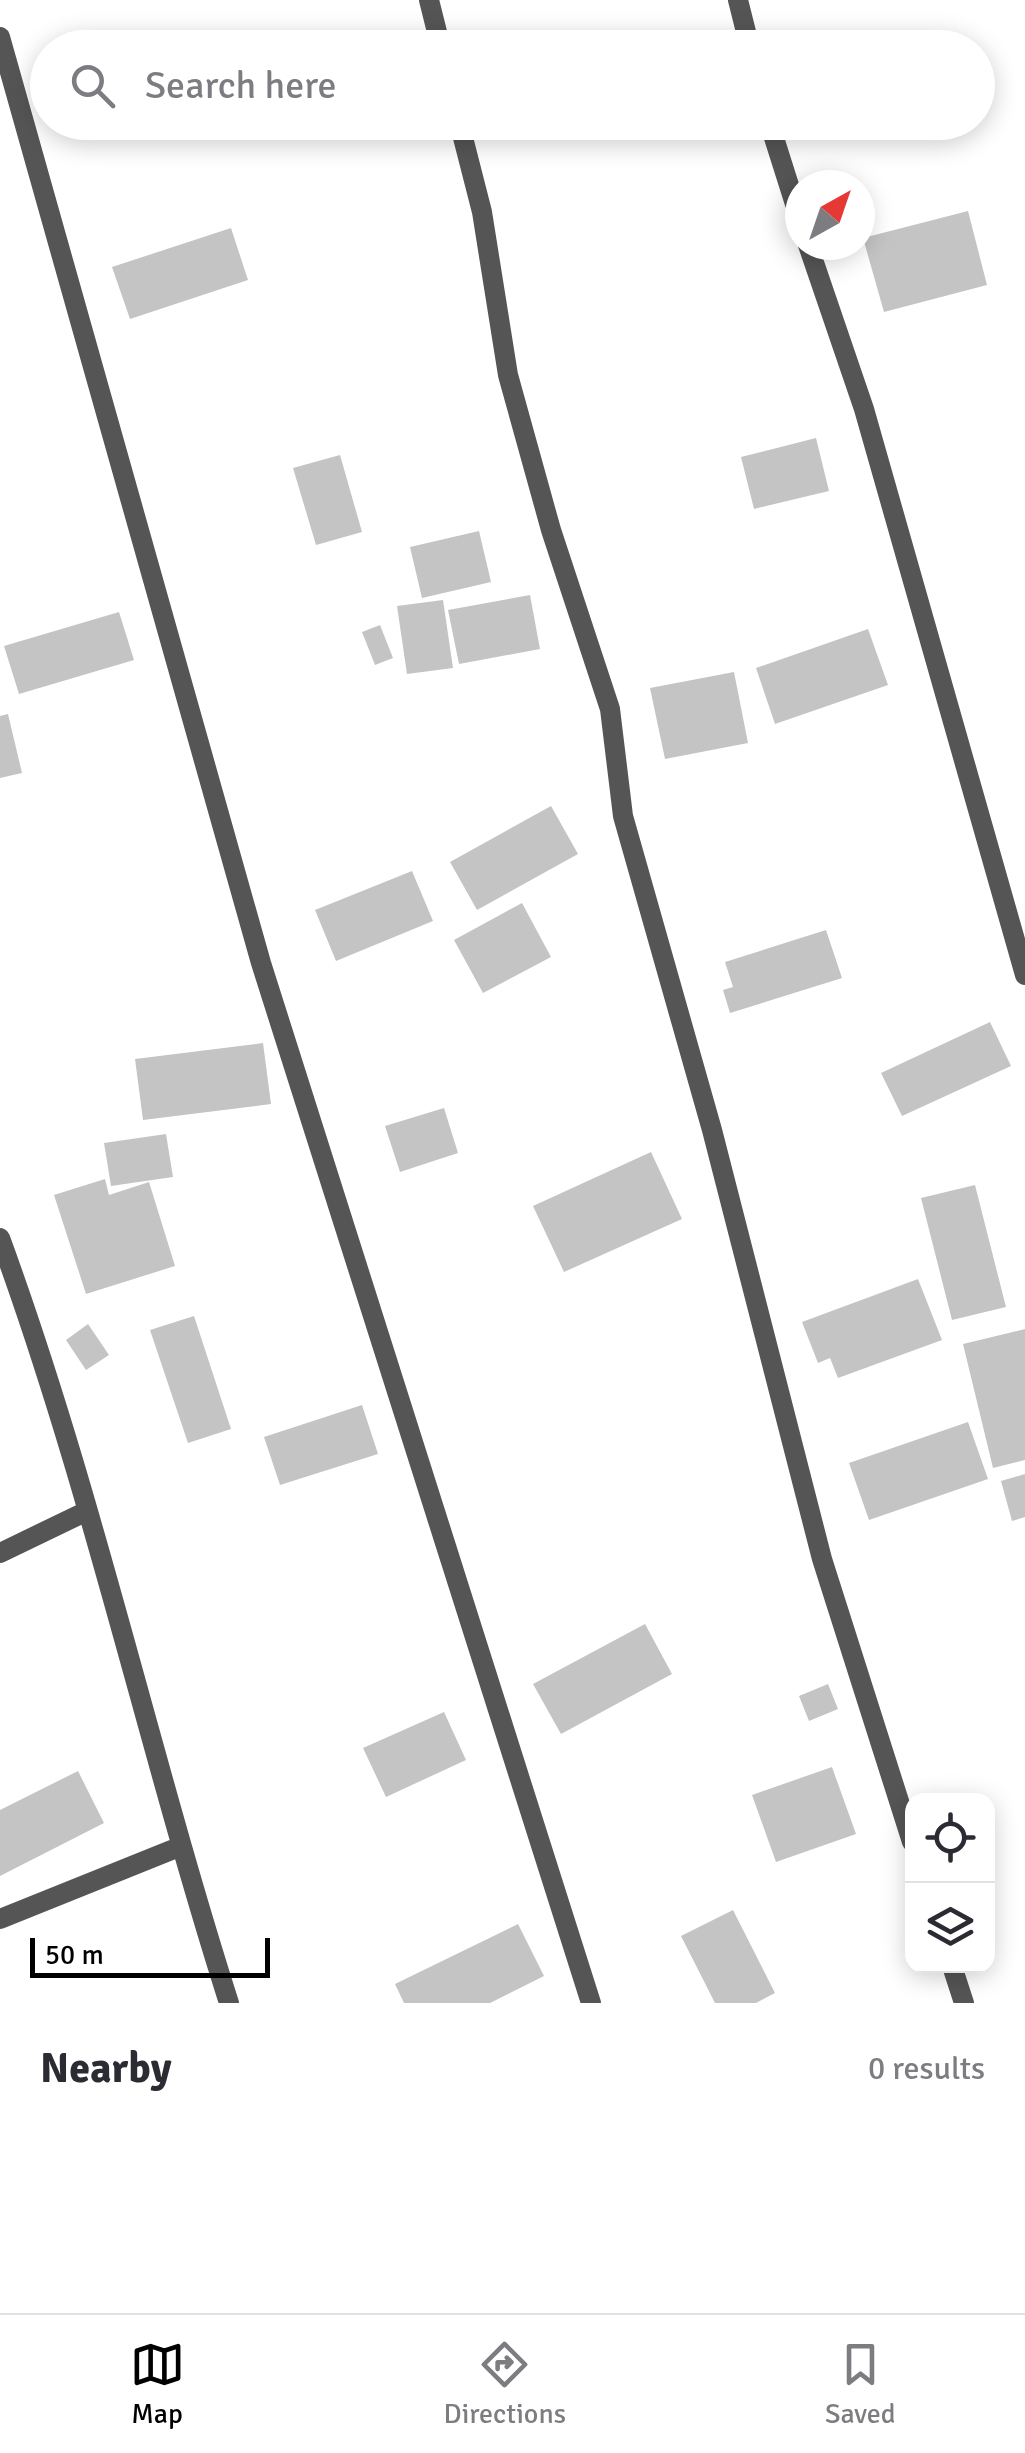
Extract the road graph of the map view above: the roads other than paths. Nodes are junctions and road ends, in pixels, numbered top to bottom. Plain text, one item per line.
1 (429, 0) edge
2 (738, 0) edge
3 (436, 30) edge
4 (746, 30) edge
5 (0, 37) edge
6 (464, 140) edge
7 (775, 140) edge
8 (785, 173) edge
9 (813, 260) edge
10 (1025, 976) edge
11 (0, 1238) edge
12 (86, 1512) junction
13 (0, 1552) edge
14 (905, 1820) edge
15 (179, 1847) junction
16 (0, 1919) edge
17 (954, 1973) edge
18 (229, 2003) edge
19 (591, 2003) edge
20 (964, 2003) edge

1 - 3 street
2 - 4 street
5 - 19 street
6 - 14 street
7 - 8 street
9 - 10 street
11 - 12 street
12 - 13 street
12 - 15 street
15 - 16 street
15 - 18 street
17 - 20 street

